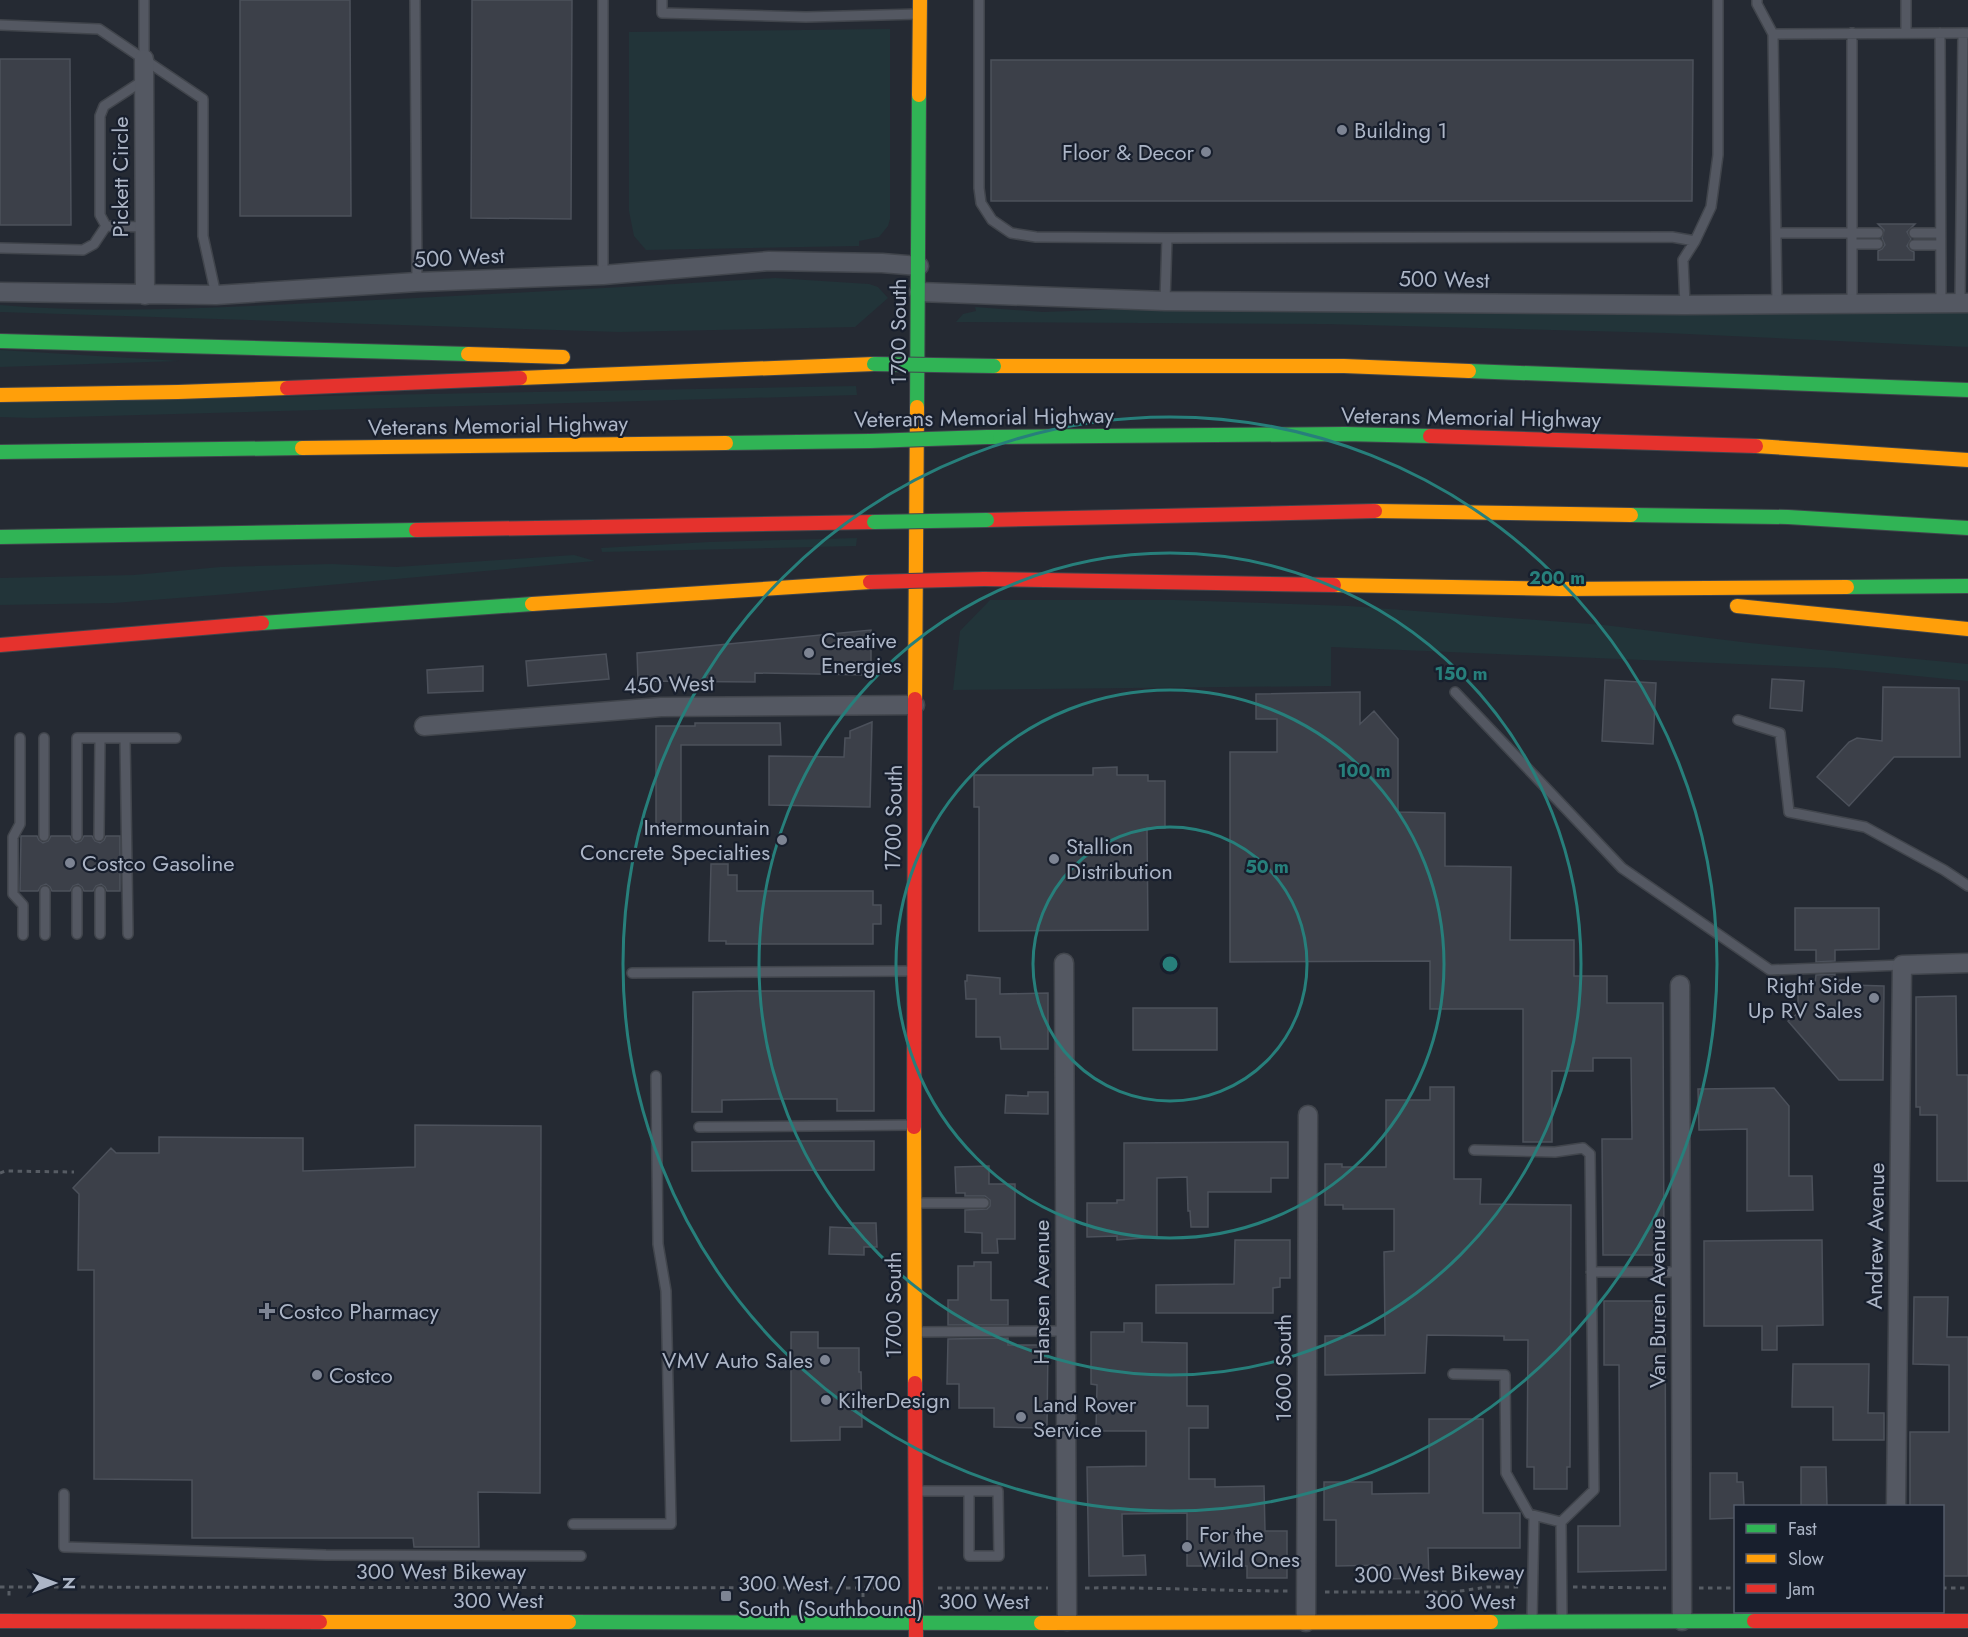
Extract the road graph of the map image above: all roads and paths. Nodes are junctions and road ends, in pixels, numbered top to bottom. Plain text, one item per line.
1 (144, 0) edge
2 (415, 0) edge
3 (603, 0) edge
4 (662, 0) edge
5 (979, 0) edge
6 (1718, 0) edge
7 (1757, 0) edge
8 (1906, 0) edge
9 (920, 7) edge
10 (0, 25) edge
11 (1852, 33) junction
12 (1906, 33) junction
13 (1940, 33) junction
14 (1966, 33) edge
15 (1773, 34) junction
16 (144, 59) junction
17 (144, 80) junction
18 (1965, 84) edge
19 (106, 226) junction
20 (145, 227) junction
21 (1776, 233) junction
22 (1852, 233) junction
23 (1878, 233) dead end
24 (1914, 233) dead end
25 (1940, 233) junction
26 (1167, 238) junction
27 (1695, 242) junction
28 (1852, 244) junction
29 (1878, 244) dead end
30 (1914, 245) dead end
31 (1940, 245) junction
32 (0, 248) edge
33 (919, 266) junction
34 (603, 274) junction
35 (417, 282) junction
36 (0, 292) edge
37 (919, 292) junction
38 (145, 295) junction
39 (216, 295) junction
40 (1165, 301) junction
41 (1941, 303) junction
42 (1964, 303) edge
43 (1852, 304) junction
44 (1777, 305) junction
45 (1685, 306) junction
46 (0, 341) edge
47 (583, 357) dead end
48 (654, 359) dead end
49 (874, 364) junction
50 (1968, 390) edge
51 (0, 395) edge
52 (0, 452) edge
53 (1968, 460) edge
54 (1968, 528) edge
55 (288, 531) junction
56 (0, 537) edge
57 (58, 550) dead end
58 (1968, 586) edge
59 (1562, 589) junction
60 (1694, 602) dead end
61 (1717, 604) dead end
62 (294, 620) junction
63 (117, 621) dead end
64 (1968, 629) edge
65 (0, 645) edge
66 (1455, 692) dead end
67 (915, 705) junction
68 (1738, 720) dead end
69 (424, 726) dead end
70 (20, 738) dead end
71 (44, 738) dead end
72 (100, 738) junction
73 (125, 738) junction
74 (176, 738) dead end
75 (44, 836) dead end
76 (77, 836) dead end
77 (99, 836) dead end
78 (1968, 886) edge
79 (45, 891) dead end
80 (77, 891) dead end
81 (100, 891) dead end
82 (45, 934) dead end
83 (77, 934) dead end
84 (100, 934) dead end
85 (128, 934) dead end
86 (23, 935) dead end
87 (1064, 963) dead end
88 (1968, 963) edge
89 (1902, 965) junction
90 (913, 971) junction
91 (632, 973) dead end
92 (1680, 986) dead end
93 (656, 1076) dead end
94 (1308, 1115) dead end
95 (913, 1125) junction
96 (699, 1127) dead end
97 (1474, 1150) dead end
98 (74, 1172) dead end
99 (0, 1173) edge
100 (914, 1203) junction
101 (984, 1203) dead end
102 (1591, 1272) junction
103 (1681, 1272) junction
104 (1066, 1331) junction
105 (914, 1332) junction
106 (1453, 1374) dead end
107 (914, 1491) junction
108 (969, 1491) junction
109 (64, 1494) dead end
110 (1896, 1505) edge
111 (1534, 1516) junction
112 (1561, 1522) junction
113 (573, 1524) dead end
114 (581, 1556) dead end
115 (0, 1587) edge
116 (1532, 1587) junction
117 (1562, 1587) junction
118 (950, 1588) dead end
119 (1049, 1588) dead end
120 (1084, 1588) dead end
121 (1666, 1588) dead end
122 (1697, 1588) dead end
123 (1734, 1588) edge
124 (1944, 1588) edge
125 (1968, 1588) edge
126 (881, 1589) dead end
127 (1288, 1591) dead end
128 (1319, 1592) dead end
129 (1895, 1616) edge
130 (0, 1621) edge
131 (1532, 1621) junction
132 (1682, 1621) junction
133 (1067, 1622) junction
134 (1306, 1622) junction
135 (1968, 1622) edge
136 (915, 1623) junction
137 (1569, 1624) junction
138 (1786, 1629) edge
139 (1411, 1630) edge
140 (916, 1637) edge

1 - 16 lane
2 - 35 lane
3 - 34 lane
4 - 9 lane
5 - 26 lane
6 - 27 lane
7 - 15 lane
8 - 12 lane
9 - 33 main road, 1700 South
10 - 16 lane
11 - 12 lane
11 - 15 lane
11 - 22 lane
12 - 13 lane
13 - 14 lane
13 - 25 lane
14 - 18 lane
15 - 21 lane
16 - 17 street, Pickett Circle
16 - 39 lane
17 - 19 lane
17 - 20 street, Pickett Circle
18 - 42 lane
19 - 20 lane
19 - 32 lane
20 - 38 street, Pickett Circle
21 - 22 lane
21 - 44 lane
22 - 23 lane
22 - 28 lane
24 - 25 lane
25 - 31 lane
26 - 27 lane
26 - 40 lane
27 - 45 lane
28 - 29 lane
28 - 43 lane
30 - 31 lane
31 - 41 lane
33 - 34 street, 500 West
33 - 37 main road, 1700 South
34 - 35 street, 500 West
35 - 39 street, 500 West
36 - 38 street, 500 West
37 - 40 street, 500 West
37 - 67 main road, 1700 South
38 - 39 street, 500 West
40 - 45 street, 500 West
41 - 42 street, 500 West
41 - 43 street, 500 West
43 - 44 street, 500 West
44 - 45 street, 500 West
46 - 47 main road
48 - 49 main road
49 - 50 main road, bridge
49 - 51 main road
52 - 53 main road, Veterans Memorial Highway, bridge
54 - 55 main road, bridge
55 - 56 main road
55 - 57 main road
58 - 59 main road
59 - 60 main road
59 - 62 main road, bridge
61 - 64 main road
62 - 63 main road
62 - 65 main road
66 - 89 lane
67 - 69 street, 450 West
67 - 90 main road, 1700 South
68 - 78 lane
70 - 86 lane
71 - 75 lane
72 - 73 lane
72 - 76 lane
72 - 77 lane
73 - 74 lane
73 - 85 lane
79 - 82 lane
80 - 83 lane
81 - 84 lane
87 - 104 street, Hansen Avenue
88 - 89 street
89 - 110 street, Andrew Avenue
90 - 91 lane
90 - 95 main road, 1700 South
92 - 103 street, Van Buren Avenue
93 - 113 lane
94 - 134 street, 1600 South
95 - 96 lane
95 - 100 main road, 1700 South
97 - 102 lane
98 - 99 path
100 - 101 lane
100 - 105 main road, 1700 South
102 - 103 lane
102 - 112 lane
103 - 132 street, Van Buren Avenue
104 - 105 lane
104 - 133 street, Hansen Avenue
105 - 107 main road, 1700 South
106 - 111 lane
107 - 108 lane
107 - 136 main road, 1700 South
108 - 108 lane
109 - 114 lane
111 - 112 lane
111 - 116 lane
112 - 117 lane
115 - 126 path, 300 West Bikeway
116 - 128 path, 300 West Bikeway
116 - 131 lane
117 - 121 path
117 - 137 lane
118 - 119 path
120 - 127 path
122 - 123 path
124 - 125 path
129 - 135 main road, 300 West
129 - 138 main road, 300 West
130 - 136 main road, 300 West
131 - 137 main road, 300 West
131 - 139 main road, 300 West
132 - 137 main road, 300 West
132 - 138 main road, 300 West
133 - 134 main road, 300 West
133 - 136 main road, 300 West
134 - 139 main road, 300 West
136 - 140 main road, 1700 South

